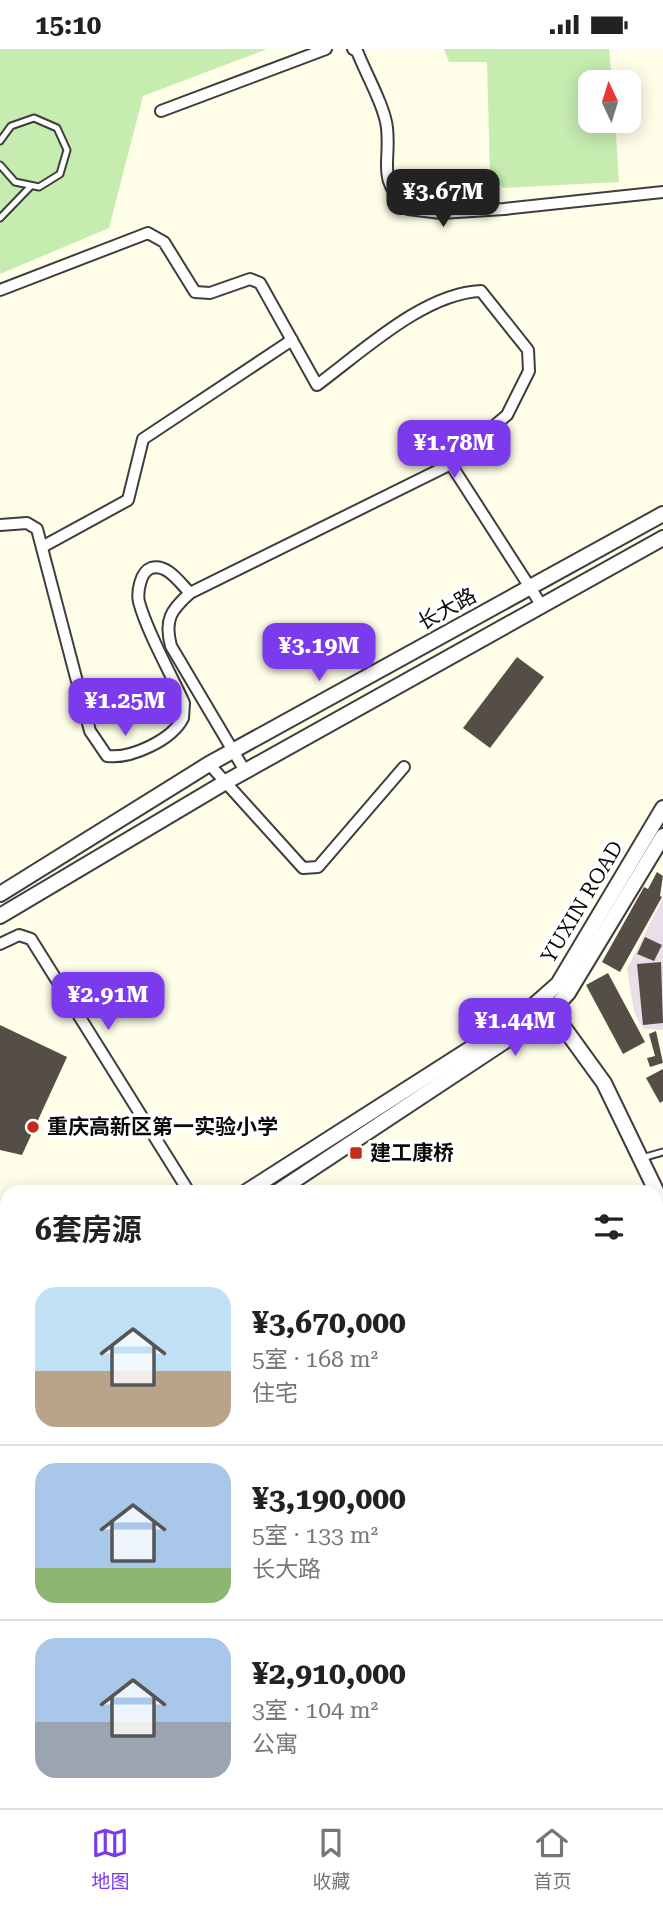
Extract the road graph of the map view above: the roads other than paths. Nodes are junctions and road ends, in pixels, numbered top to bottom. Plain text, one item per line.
1 (326, 49) edge
2 (353, 49) edge
3 (161, 111) dead end
4 (0, 141) edge
5 (0, 165) edge
6 (30, 187) junction
7 (663, 192) edge
8 (0, 218) edge
9 (0, 290) edge
10 (292, 340) junction
11 (450, 463) junction
12 (663, 513) edge
13 (0, 525) edge
14 (663, 538) edge
15 (42, 547) junction
16 (530, 587) junction
17 (190, 593) junction
18 (542, 606) junction
19 (234, 751) junction
20 (209, 764) junction
21 (404, 767) dead end
22 (245, 771) junction
23 (224, 783) junction
24 (663, 808) edge
25 (663, 836) edge
26 (0, 894) edge
27 (0, 916) edge
28 (0, 944) edge
29 (547, 1004) junction
30 (663, 1152) edge
31 (642, 1158) junction
32 (185, 1185) edge
33 (257, 1185) edge
34 (287, 1185) edge
35 (654, 1185) edge

1 - 3 street
2 - 7 street
4 - 6 lane
5 - 6 lane
6 - 8 lane
9 - 10 street
10 - 11 street
10 - 15 street
11 - 16 street
11 - 17 street
12 - 16 street, 长大路
13 - 15 street
14 - 18 street, 长大路
15 - 17 street
16 - 18 street
16 - 19 street, 长大路
17 - 19 street
18 - 22 street, 长大路
19 - 20 street, 长大路
19 - 22 street
20 - 23 street
20 - 26 street, 长大路
21 - 23 street
22 - 23 street, 长大路
23 - 27 street, 长大路
24 - 29 street, YUXIN ROAD
25 - 29 street, YUXIN ROAD
28 - 32 street
29 - 31 street
29 - 33 street, YUXIN ROAD
29 - 34 street, YUXIN ROAD
30 - 31 lane
31 - 35 street

